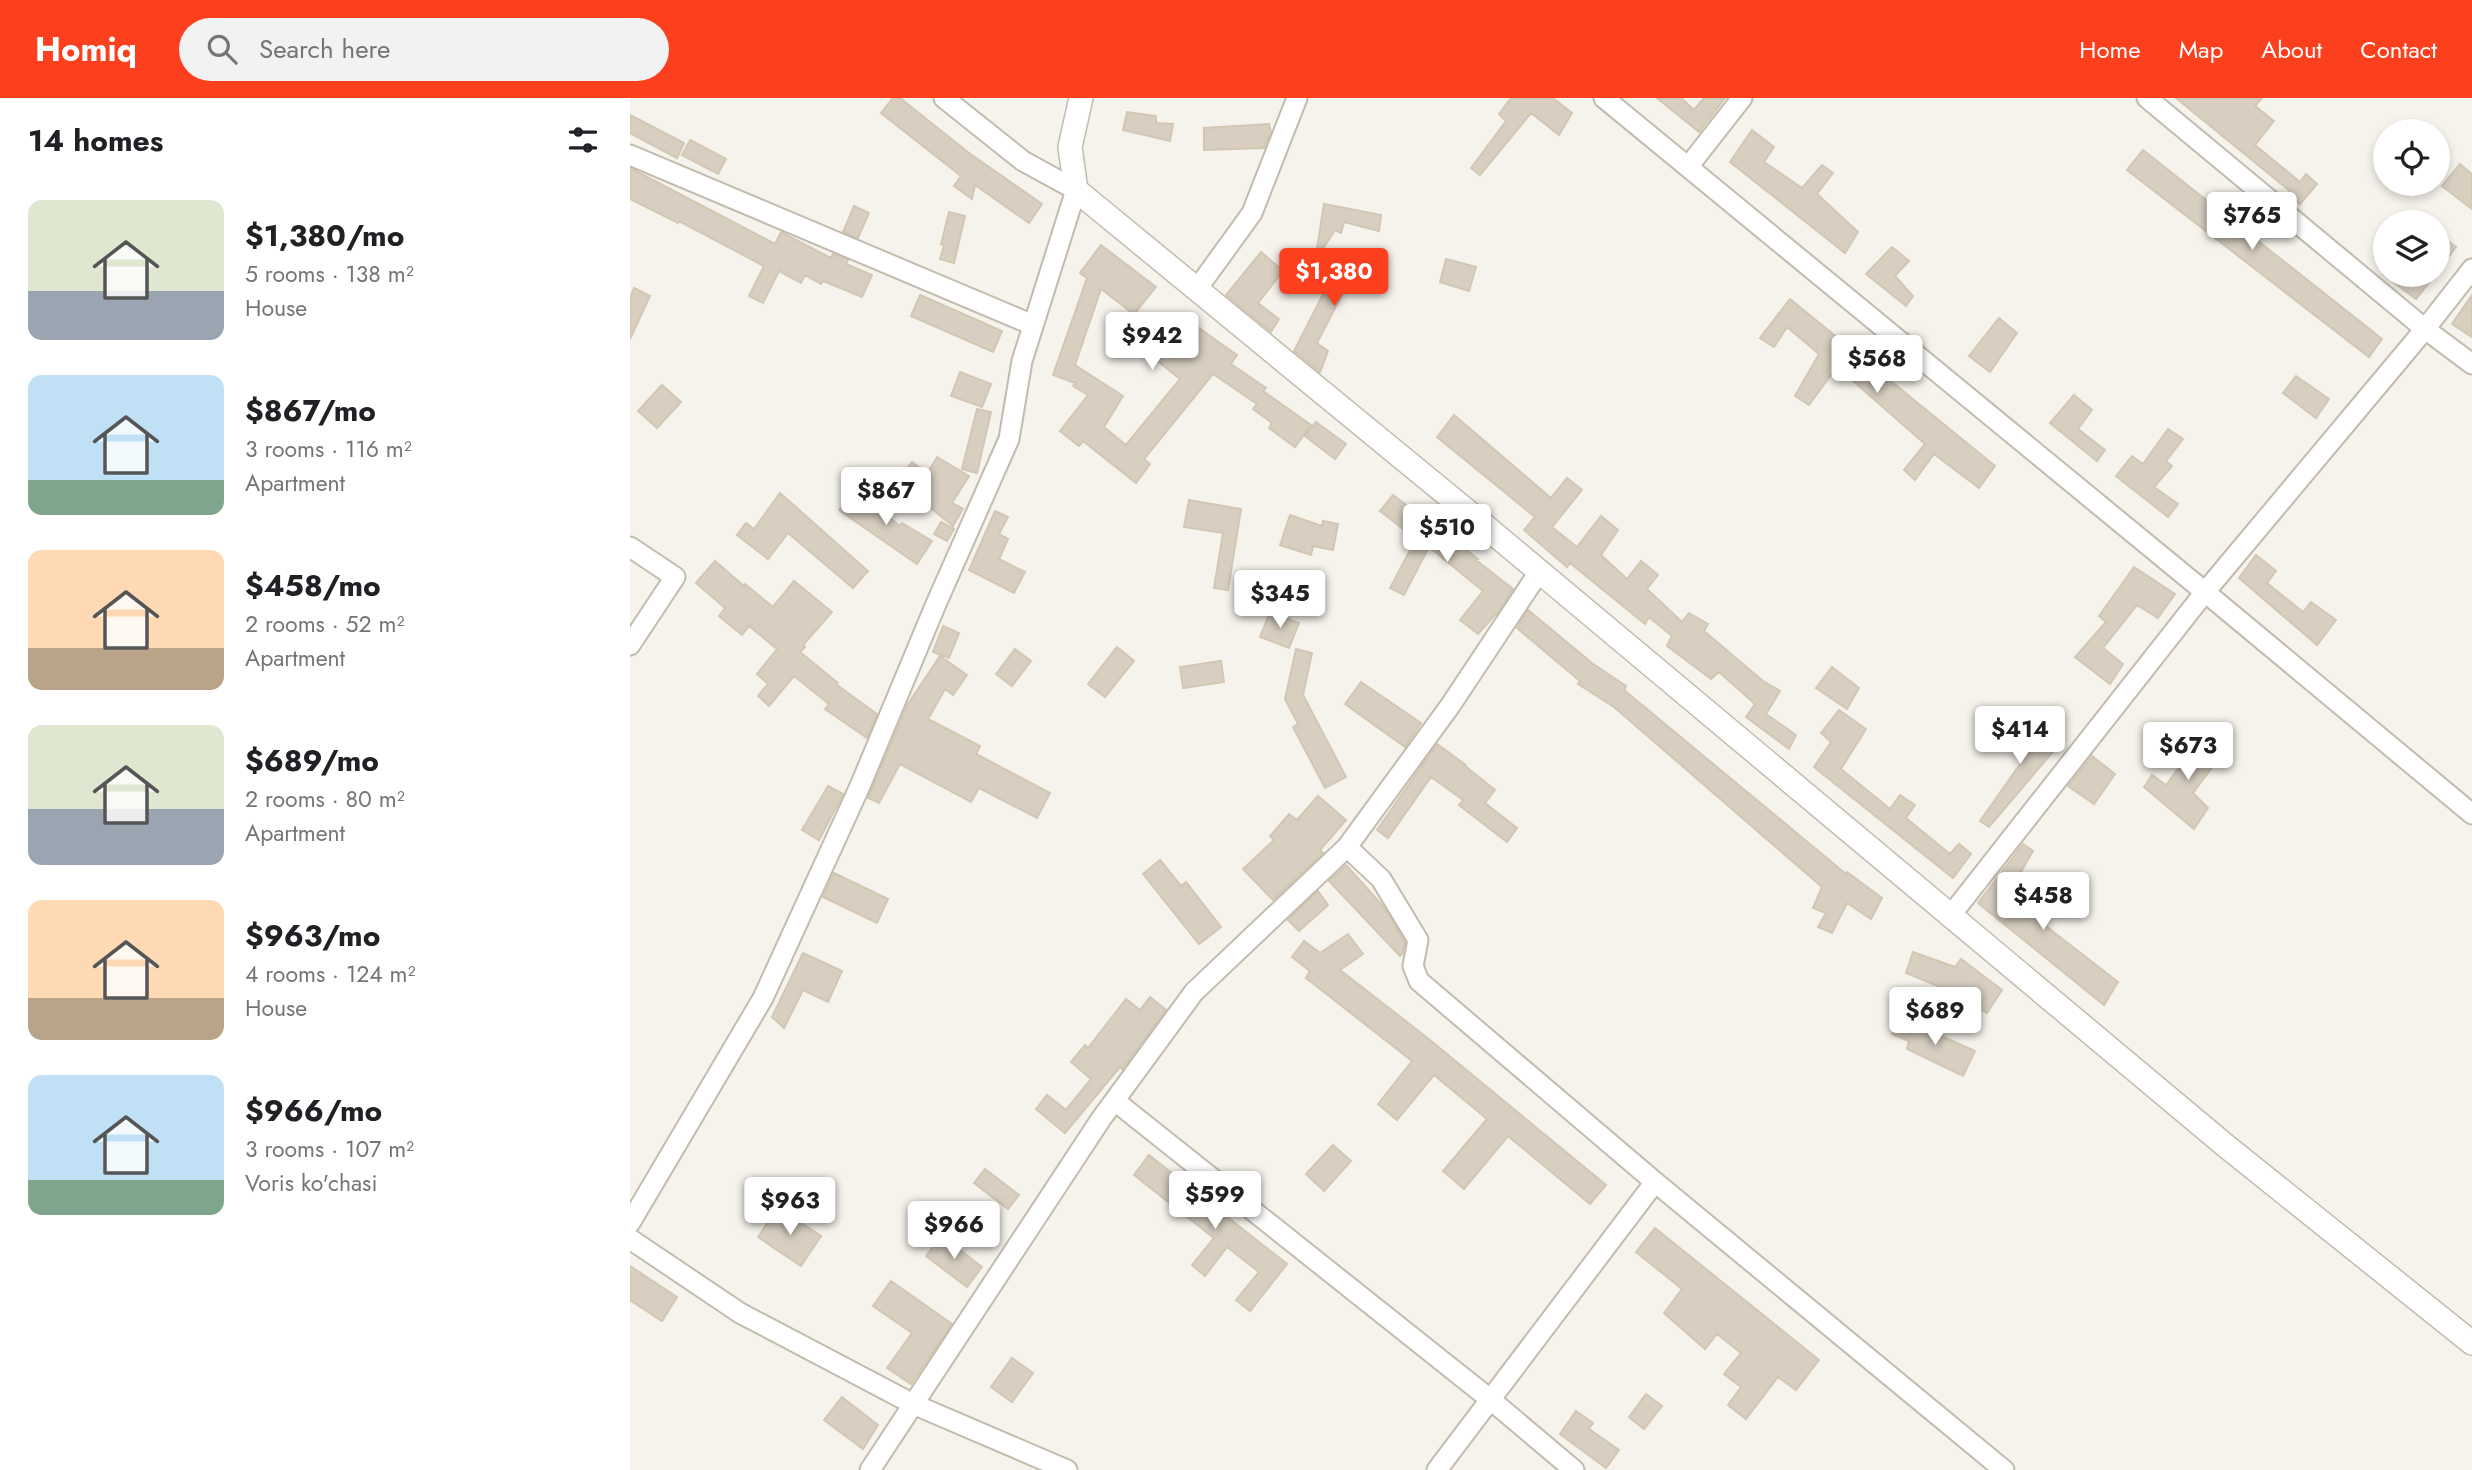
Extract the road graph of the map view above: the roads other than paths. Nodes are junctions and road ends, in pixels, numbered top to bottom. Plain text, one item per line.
1 (944, 98) edge
2 (1081, 98) edge
3 (1297, 98) edge
4 (1604, 98) edge
5 (1742, 98) edge
6 (2147, 98) edge
7 (630, 155) edge
8 (1688, 167) junction
9 (1076, 190) junction
10 (2472, 270) edge
11 (1197, 289) junction
12 (1033, 325) junction
13 (2425, 329) junction
14 (2472, 363) edge
15 (630, 547) edge
16 (1539, 572) junction
17 (2205, 592) junction
18 (630, 645) edge
19 (2472, 814) edge
20 (1348, 847) junction
21 (1951, 915) junction
22 (1115, 1101) junction
23 (1655, 1182) junction
24 (630, 1223) edge
25 (630, 1239) edge
26 (2472, 1343) edge
27 (1491, 1400) junction
28 (913, 1404) junction
29 (870, 1470) edge
30 (1067, 1470) edge
31 (1437, 1470) edge
32 (1574, 1470) edge
33 (2004, 1470) edge

1 - 9 street
2 - 9 street
3 - 11 street
4 - 8 street
5 - 8 street
6 - 13 street
7 - 12 street
8 - 17 street
9 - 11 street
9 - 12 street
10 - 13 street
11 - 16 street
12 - 24 street
13 - 14 street
13 - 17 street
15 - 18 street
16 - 20 street
16 - 21 street
17 - 19 street
17 - 21 street
20 - 22 street
20 - 23 street
21 - 26 street
22 - 27 street
22 - 28 street
23 - 27 street
23 - 33 street
25 - 28 street
27 - 31 street
27 - 32 street
28 - 29 street
28 - 30 street

